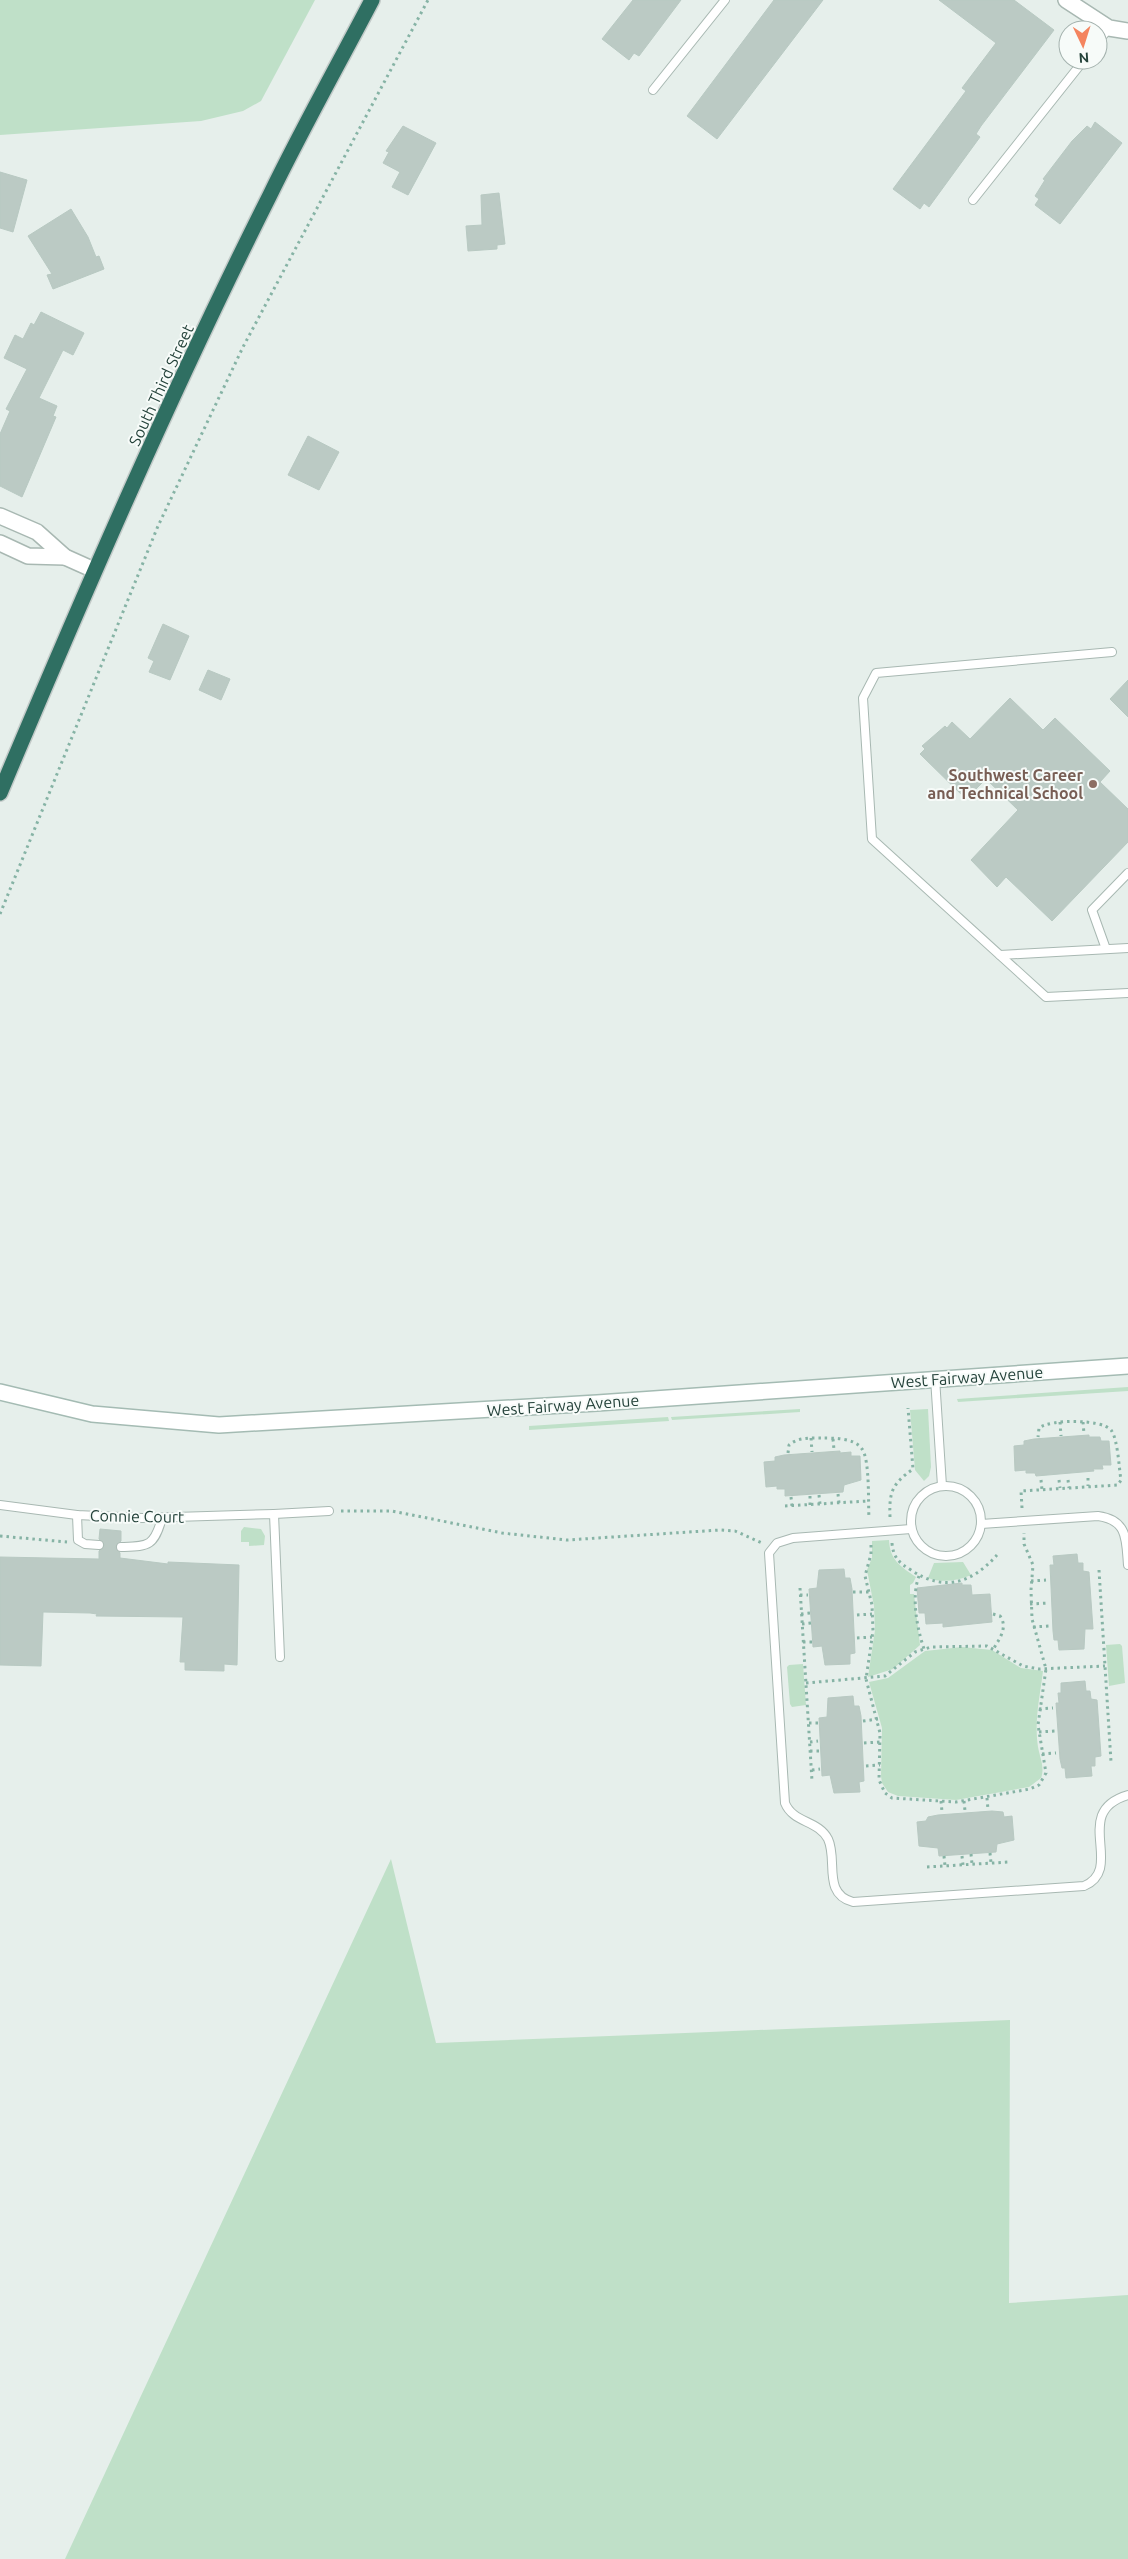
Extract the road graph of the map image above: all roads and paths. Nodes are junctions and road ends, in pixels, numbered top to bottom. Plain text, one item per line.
1 (372, 0) edge
2 (428, 0) edge
3 (725, 0) edge
4 (1066, 0) edge
5 (1109, 28) joint
6 (1128, 31) edge
7 (1076, 70) edge
8 (653, 90) dead end
9 (973, 200) dead end
10 (0, 516) edge
11 (0, 543) edge
12 (65, 557) junction
13 (94, 570) junction
14 (1112, 652) dead end
15 (0, 793) edge
16 (1128, 872) edge
17 (0, 914) edge
18 (1128, 948) edge
19 (1106, 949) junction
20 (1000, 955) junction
21 (1128, 993) edge
22 (1128, 1366) edge
23 (935, 1378) junction
24 (0, 1392) edge
25 (908, 1408) dead end
26 (1060, 1422) junction
27 (1083, 1422) junction
28 (1084, 1434) dead end
29 (1061, 1436) dead end
30 (1038, 1437) dead end
31 (811, 1438) junction
32 (833, 1438) junction
33 (834, 1450) dead end
34 (812, 1452) dead end
35 (788, 1453) dead end
36 (1088, 1478) dead end
37 (1041, 1480) dead end
38 (1059, 1480) dead end
39 (1068, 1480) dead end
40 (942, 1486) junction
41 (1088, 1486) junction
42 (1060, 1488) junction
43 (1069, 1488) junction
44 (1042, 1490) junction
45 (838, 1494) dead end
46 (819, 1495) dead end
47 (810, 1496) dead end
48 (791, 1497) dead end
49 (868, 1500) junction
50 (839, 1503) junction
51 (820, 1504) junction
52 (0, 1505) edge
53 (810, 1505) junction
54 (785, 1506) dead end
55 (792, 1506) junction
56 (1022, 1508) dead end
57 (329, 1511) joint
58 (274, 1514) junction
59 (77, 1515) junction
60 (890, 1517) dead end
61 (162, 1518) junction
62 (869, 1518) dead end
63 (981, 1524) junction
64 (911, 1529) junction
65 (1024, 1532) dead end
66 (0, 1536) edge
67 (891, 1540) dead end
68 (871, 1542) dead end
69 (68, 1544) dead end
70 (99, 1545) dead end
71 (121, 1547) dead end
72 (770, 1549) junction
73 (997, 1555) dead end
74 (1128, 1565) edge
75 (1099, 1570) dead end
76 (919, 1576) junction
77 (1046, 1580) dead end
78 (1031, 1581) junction
79 (800, 1588) dead end
80 (854, 1592) dead end
81 (869, 1592) junction
82 (800, 1595) junction
83 (808, 1595) dead end
84 (1048, 1603) dead end
85 (1030, 1604) junction
86 (801, 1614) junction
87 (810, 1614) dead end
88 (872, 1614) junction
89 (993, 1614) dead end
90 (857, 1615) dead end
91 (810, 1623) dead end
92 (802, 1624) junction
93 (1049, 1626) dead end
94 (1033, 1627) junction
95 (872, 1637) junction
96 (858, 1638) dead end
97 (803, 1642) junction
98 (812, 1642) dead end
99 (994, 1648) junction
100 (924, 1649) junction
101 (280, 1656) dead end
102 (1105, 1666) junction
103 (1046, 1669) junction
104 (866, 1679) junction
105 (806, 1683) junction
106 (1053, 1708) dead end
107 (1039, 1709) junction
108 (863, 1720) dead end
109 (878, 1720) junction
110 (809, 1723) junction
111 (818, 1723) dead end
112 (1056, 1731) dead end
113 (1039, 1732) junction
114 (818, 1741) dead end
115 (810, 1742) junction
116 (881, 1742) junction
117 (864, 1743) dead end
118 (819, 1751) dead end
119 (810, 1752) junction
120 (1056, 1753) dead end
121 (1042, 1754) junction
122 (1111, 1762) dead end
123 (880, 1765) junction
124 (866, 1766) dead end
125 (820, 1769) dead end
126 (812, 1770) junction
127 (812, 1781) dead end
128 (1128, 1795) edge
129 (987, 1798) junction
130 (941, 1801) junction
131 (964, 1801) junction
132 (988, 1810) dead end
133 (942, 1812) dead end
134 (965, 1812) dead end
135 (990, 1852) dead end
136 (972, 1854) dead end
137 (944, 1856) dead end
138 (962, 1856) dead end
139 (1009, 1862) dead end
140 (991, 1863) junction
141 (972, 1864) junction
142 (963, 1865) junction
143 (945, 1866) junction
144 (927, 1867) dead end

1 - 13 highway, South Third Street
2 - 17 path
3 - 8 lane
4 - 5 street
5 - 6 street
7 - 9 lane
10 - 12 street
11 - 12 street
12 - 13 street
13 - 15 highway, South Third Street
14 - 20 lane
16 - 19 lane
18 - 19 lane
19 - 20 lane
20 - 21 lane
22 - 23 street, West Fairway Avenue
23 - 24 street, West Fairway Avenue
23 - 40 lane
25 - 60 path
26 - 27 path
26 - 29 path
26 - 30 path
27 - 28 path
27 - 41 path
31 - 32 path
31 - 34 path
31 - 35 path
32 - 33 path
32 - 49 path
36 - 41 path
37 - 44 path
38 - 42 path
39 - 43 path
40 - 63 lane
40 - 64 lane
41 - 43 path
42 - 43 path
42 - 44 path
44 - 56 path
45 - 50 path
46 - 51 path
47 - 53 path
48 - 55 path
49 - 50 path
49 - 62 path
50 - 51 path
51 - 53 path
52 - 59 lane, Connie Court
53 - 55 path
54 - 55 path
57 - 58 lane, Connie Court
57 - 72 path
58 - 61 lane, Connie Court
58 - 101 lane
59 - 61 lane, Connie Court
59 - 70 lane
61 - 71 lane
63 - 64 lane
63 - 74 lane
64 - 72 lane
65 - 78 path
66 - 69 path
67 - 76 path
68 - 81 path
72 - 128 lane
73 - 76 path
75 - 102 path
76 - 100 path
77 - 78 path
78 - 85 path
79 - 82 path
80 - 81 path
81 - 88 path
82 - 83 path
82 - 86 path
84 - 85 path
85 - 94 path
86 - 87 path
86 - 92 path
88 - 90 path
88 - 95 path
89 - 99 path
91 - 92 path
92 - 97 path
93 - 94 path
94 - 103 path
95 - 96 path
95 - 104 path
97 - 98 path
97 - 105 path
99 - 100 path
99 - 103 path
100 - 104 path
102 - 103 path
102 - 122 path
103 - 107 path
104 - 105 path
104 - 109 path
105 - 110 path
106 - 107 path
107 - 113 path
108 - 109 path
109 - 116 path
110 - 111 path
110 - 115 path
112 - 113 path
113 - 121 path
114 - 115 path
115 - 119 path
116 - 117 path
116 - 123 path
118 - 119 path
119 - 126 path
120 - 121 path
121 - 129 path
123 - 124 path
123 - 130 path
125 - 126 path
126 - 127 path
129 - 131 path
129 - 132 path
130 - 131 path
130 - 133 path
131 - 134 path
135 - 140 path
136 - 141 path
137 - 143 path
138 - 142 path
139 - 140 path
140 - 141 path
141 - 142 path
142 - 143 path
143 - 144 path

